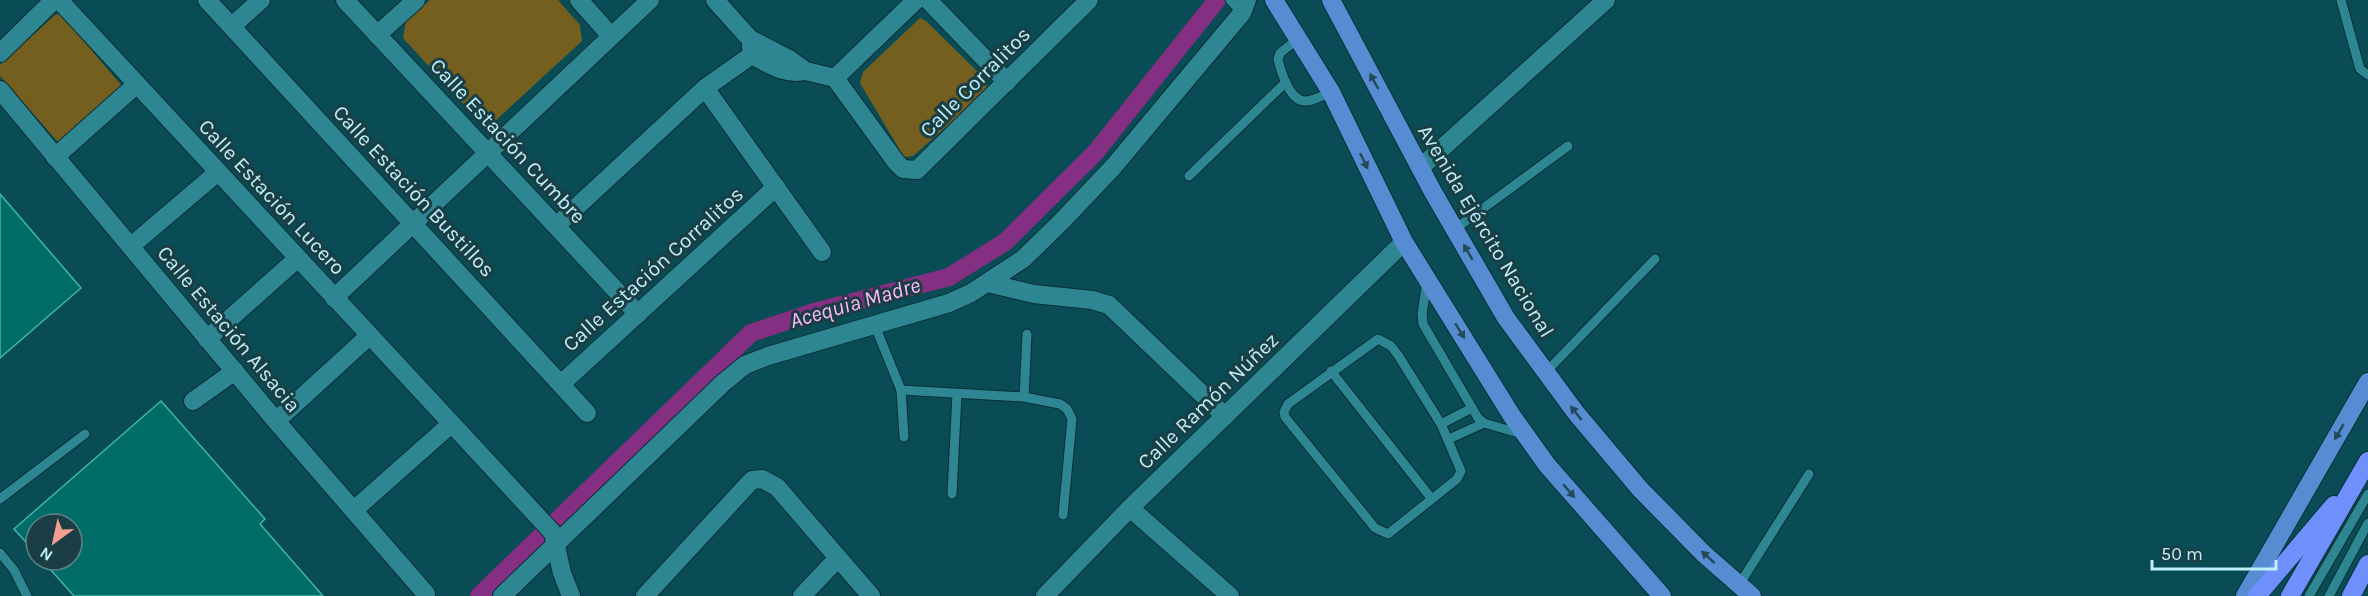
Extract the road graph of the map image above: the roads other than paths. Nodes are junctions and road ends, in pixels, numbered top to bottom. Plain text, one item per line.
1 (54, 0) edge
2 (59, 0) edge
3 (207, 0) edge
4 (261, 0) edge
5 (345, 0) edge
6 (416, 0) edge
7 (579, 0) edge
8 (650, 0) edge
9 (715, 0) edge
10 (916, 0) edge
11 (928, 0) edge
12 (1089, 0) edge
13 (1274, 0) edge
14 (1331, 0) edge
15 (1606, 0) edge
16 (2341, 0) edge
17 (1240, 4) edge
18 (232, 26) junction
19 (377, 35) junction
20 (611, 36) junction
21 (1298, 39) junction
22 (755, 47) junction
23 (0, 53) edge
24 (2368, 75) edge
25 (835, 78) junction
26 (1008, 82) junction
27 (1286, 82) junction
28 (137, 84) junction
29 (705, 88) junction
30 (0, 90) edge
31 (1331, 92) junction
32 (1568, 146) dead end
33 (488, 153) junction
34 (55, 157) junction
35 (1420, 168) junction
36 (218, 172) junction
37 (1189, 176) dead end
38 (776, 187) junction
39 (413, 223) junction
40 (556, 226) junction
41 (1455, 229) junction
42 (1404, 242) junction
43 (131, 246) junction
44 (822, 252) dead end
45 (298, 258) junction
46 (1655, 259) dead end
47 (1428, 279) junction
48 (988, 283) junction
49 (334, 298) junction
50 (638, 314) junction
51 (875, 326) junction
52 (1027, 334) dead end
53 (369, 336) junction
54 (207, 339) junction
55 (235, 371) junction
56 (1331, 372) junction
57 (1546, 372) junction
58 (2368, 382) edge
59 (561, 384) junction
60 (901, 390) junction
61 (957, 394) junction
62 (1024, 398) junction
63 (193, 401) dead end
64 (1472, 408) junction
65 (586, 413) dead end
66 (1225, 416) junction
67 (276, 421) junction
68 (1485, 423) junction
69 (451, 424) junction
70 (1441, 424) junction
71 (85, 434) dead end
72 (1525, 435) junction
73 (904, 437) dead end
74 (1449, 439) junction
75 (2368, 461) edge
76 (1809, 474) dead end
77 (952, 494) dead end
78 (2368, 494) edge
79 (2348, 496) junction
80 (1431, 498) junction
81 (0, 499) edge
82 (1130, 508) junction
83 (354, 510) junction
84 (1063, 515) dead end
85 (2368, 523) edge
86 (550, 532) junction
87 (0, 553) edge
88 (838, 558) junction
89 (2368, 564) edge
90 (2368, 571) edge
91 (1745, 590) edge
92 (426, 594) dead end
93 (647, 595) edge
94 (27, 596) edge
95 (502, 596) edge
96 (571, 596) edge
97 (802, 596) edge
98 (871, 596) edge
99 (1045, 596) edge
100 (1230, 596) edge
101 (1662, 596) edge
102 (2245, 596) edge
103 (2258, 596) edge
104 (2290, 596) edge
105 (2308, 596) edge
106 (2330, 596) edge
107 (2351, 596) edge
108 (2356, 596) edge

1 - 23 street
2 - 28 street, Calle Estación Lucero
3 - 18 street, Calle Estación Bustillos
4 - 18 street
5 - 19 street, Calle Estación Cumbre
6 - 19 street
7 - 20 street
8 - 20 street
9 - 22 street
10 - 25 street
11 - 26 street
12 - 26 street, Calle Corralitos
13 - 21 main road
35 -> 14 main road, Avenida Ejército Nacional
15 - 35 street
16 - 24 lane
17 - 48 street
18 - 39 street, Calle Estación Bustillos
19 - 33 street, Calle Estación Cumbre
20 - 33 street
21 - 27 lane
21 - 31 main road
22 - 25 street
22 - 29 street
25 - 26 street, Calle Corralitos
27 - 31 lane
27 - 37 lane
28 - 34 street
28 - 36 street, Calle Estación Lucero
29 - 38 street
29 - 40 street
30 - 34 street, Calle Estación Alsacia
31 -> 42 main road
32 - 41 lane
33 - 39 street
33 - 40 street, Calle Estación Cumbre
34 - 43 street, Calle Estación Alsacia
35 - 41 main road, Avenida Ejército Nacional
36 - 43 street
36 - 45 street, Calle Estación Lucero
38 - 44 street
38 - 50 street, Calle Estación Corralitos
39 - 49 street
39 - 59 street, Calle Estación Bustillos
40 - 50 street, Calle Estación Cumbre
57 -> 41 main road, Avenida Ejército Nacional
42 - 47 main road
42 - 66 street, Calle Ramón Núñez
43 - 54 street, Calle Estación Alsacia
45 - 49 street, Calle Estación Lucero
45 - 54 street
46 - 57 lane
47 - 64 lane
47 -> 72 main road
48 - 51 street
48 - 66 street
49 - 53 street, Calle Estación Lucero
50 - 59 street, Calle Estación Corralitos
51 - 60 lane
51 - 86 street
52 - 62 lane
53 - 67 street
53 - 69 street, Calle Estación Lucero
54 - 55 street, Calle Estación Alsacia
55 - 63 street
55 - 67 street, Calle Estación Alsacia
56 - 70 lane
56 - 80 lane
56 - 80 lane
91 -> 57 main road, Avenida Ejército Nacional
58 -> 102 main road
59 - 65 street, Calle Estación Bustillos
60 - 61 lane
60 - 73 lane
61 - 62 lane
61 - 77 lane
62 - 84 lane
64 - 68 lane
64 - 70 lane
66 - 82 street, Calle Ramón Núñez
67 - 83 street, Calle Estación Alsacia
68 - 72 lane
68 - 74 lane
69 - 83 street
69 - 86 street, Calle Estación Lucero
70 - 74 lane
71 - 81 lane
72 -> 101 main road
74 - 80 lane
75 - 79 highway
76 - 91 lane
78 - 105 lane
79 - 103 highway
79 - 104 highway
82 - 99 street, Calle Ramón Núñez
82 - 100 street
83 - 92 street, Calle Estación Alsacia
85 - 106 lane
86 - 95 street
86 - 96 street
87 - 94 lane
88 - 93 street
88 - 97 street
88 - 98 street
89 - 107 highway
90 - 108 highway

